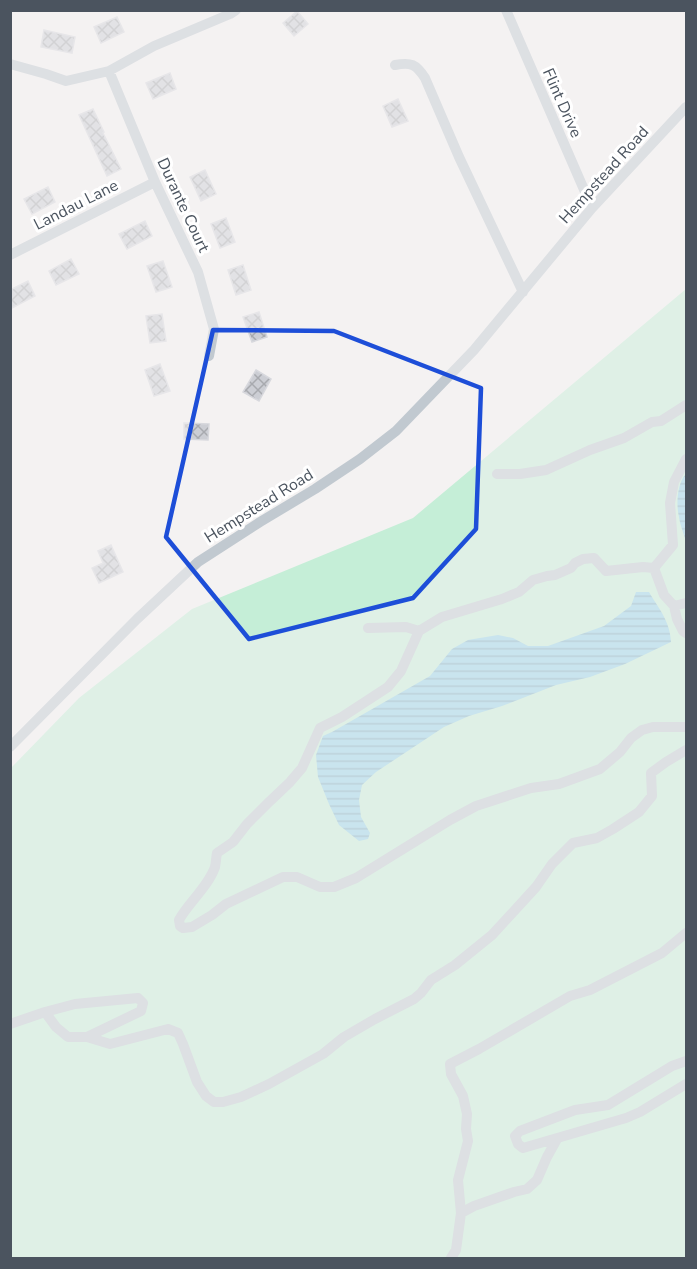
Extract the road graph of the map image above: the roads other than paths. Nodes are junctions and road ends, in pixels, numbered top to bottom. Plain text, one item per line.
1 (236, 10) edge
2 (506, 10) edge
3 (10, 64) edge
4 (395, 65) dead end
5 (109, 71) junction
6 (687, 107) edge
7 (155, 182) junction
8 (592, 207) junction
9 (10, 255) edge
10 (523, 292) junction
11 (209, 356) dead end
12 (687, 405) edge
13 (687, 459) edge
14 (497, 474) dead end
15 (654, 568) junction
16 (687, 603) edge
17 (674, 606) junction
18 (368, 628) dead end
19 (419, 631) junction
20 (687, 633) edge
21 (687, 727) edge
22 (10, 747) edge
23 (687, 750) edge
24 (687, 933) edge
25 (45, 1012) junction
26 (10, 1024) edge
27 (87, 1036) junction
28 (687, 1061) edge
29 (687, 1084) edge
30 (557, 1139) junction
31 (461, 1213) junction
32 (451, 1258) edge

1 - 5 street
2 - 8 street, Flint Drive
3 - 5 street
4 - 10 street
5 - 7 street, Durante Court
6 - 8 street, Hempstead Road
7 - 9 street, Landau Lane
7 - 11 street, Durante Court
8 - 10 street, Hempstead Road
10 - 22 street, Hempstead Road
12 - 14 street
13 - 15 street
15 - 17 street
15 - 19 street
16 - 17 street
17 - 20 street
18 - 19 street
19 - 21 street
23 - 27 street
24 - 31 street
25 - 26 street
25 - 27 street
25 - 27 street
28 - 30 street
29 - 30 street
30 - 31 street
31 - 32 street

